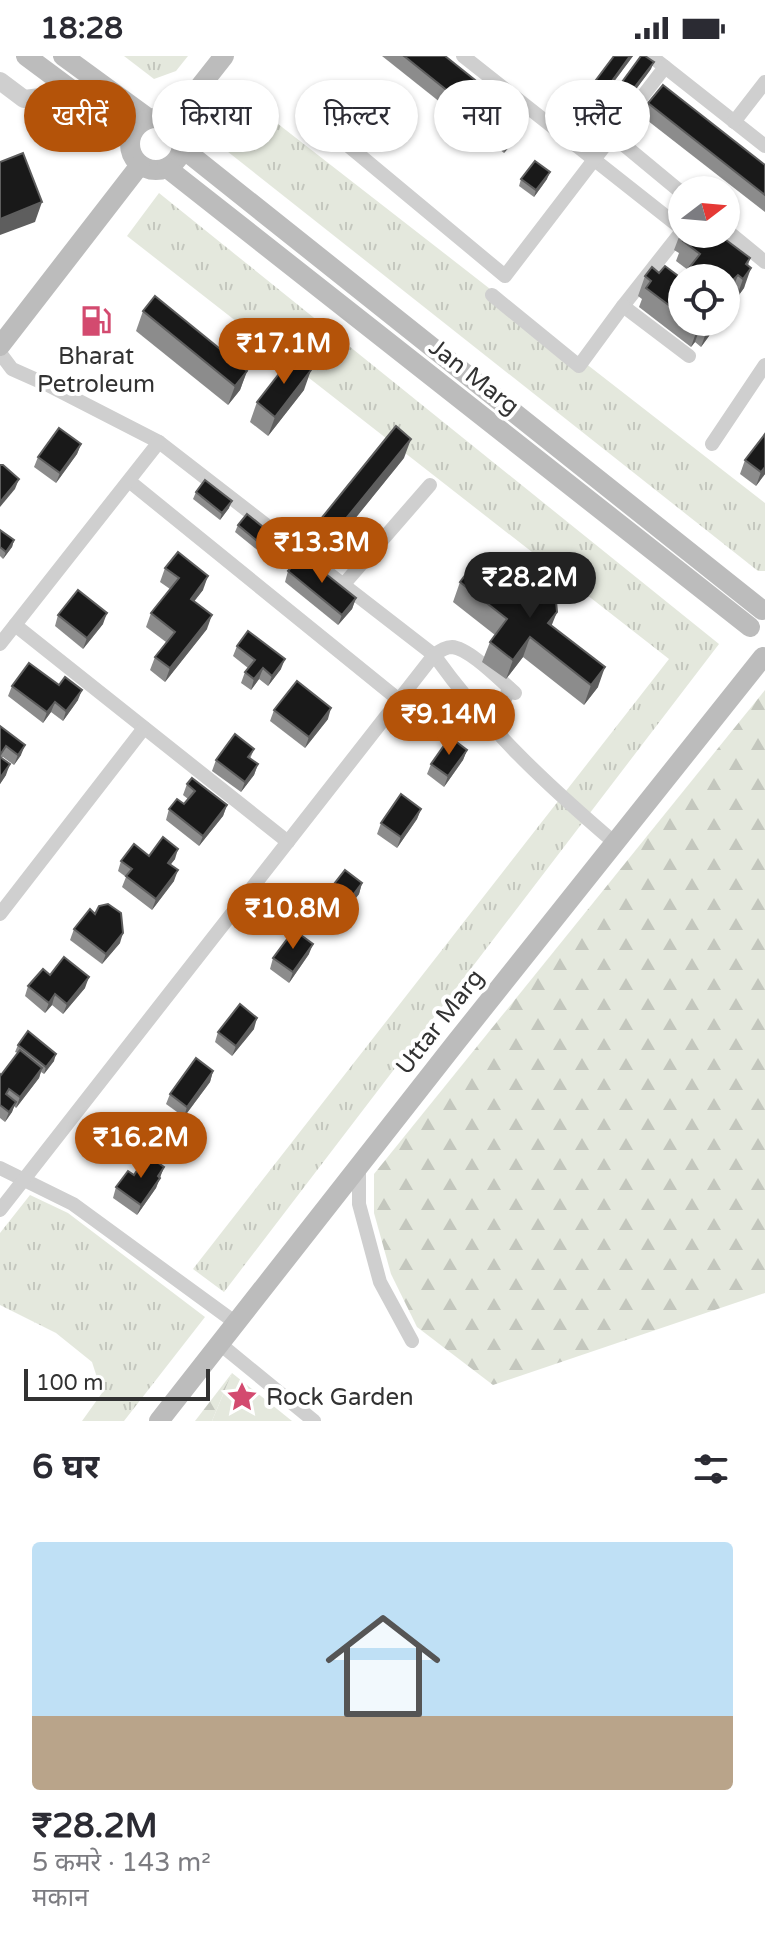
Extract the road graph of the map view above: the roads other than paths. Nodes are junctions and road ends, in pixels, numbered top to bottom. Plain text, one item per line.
1 (26, 56) edge
2 (63, 56) edge
3 (224, 56) edge
4 (463, 56) edge
5 (651, 56) edge
6 (665, 67) junction
7 (57, 80) edge
8 (205, 80) edge
9 (0, 81) edge
10 (765, 82) edge
11 (650, 86) edge
12 (24, 99) edge
13 (148, 118) junction
14 (152, 118) edge
15 (734, 122) junction
16 (136, 129) edge
17 (765, 146) edge
18 (132, 152) edge
19 (181, 152) edge
20 (187, 152) edge
21 (356, 152) edge
22 (599, 152) edge
23 (633, 152) edge
24 (593, 160) junction
25 (140, 165) junction
26 (167, 168) junction
27 (668, 181) edge
28 (668, 219) edge
29 (740, 241) edge
30 (668, 248) edge
31 (765, 262) edge
32 (505, 276) junction
33 (623, 306) junction
34 (0, 346) edge
35 (0, 353) edge
36 (689, 356) dead end
37 (765, 365) edge
38 (6, 370) edge
39 (159, 442) junction
40 (712, 444) dead end
41 (129, 481) junction
42 (430, 485) dead end
43 (344, 584) junction
44 (764, 610) edge
45 (15, 625) junction
46 (750, 627) junction
47 (0, 644) edge
48 (434, 655) junction
49 (764, 658) edge
50 (399, 700) junction
51 (488, 725) junction
52 (144, 728) junction
53 (288, 842) junction
54 (615, 843) junction
55 (0, 914) edge
56 (359, 1166) junction
57 (0, 1168) edge
58 (24, 1180) junction
59 (0, 1210) edge
60 (236, 1323) junction
61 (412, 1341) dead end
62 (220, 1344) junction
63 (159, 1421) edge
64 (314, 1421) edge

1 - 7 main road
2 - 13 main road
3 - 8 main road
4 - 24 street
5 - 6 street
6 - 11 street
6 - 15 street
9 - 12 street
10 - 15 street
13 - 14 main road
13 - 16 main road
15 - 17 street
18 - 25 main road
19 - 26 main road
20 - 44 main road, Jan Marg
21 - 32 street
22 - 24 street
23 - 27 street
24 - 28 street
24 - 32 street
25 - 26 main road
25 - 34 main road
26 - 46 main road, Jan Marg
29 - 31 street
30 - 33 street
32 - 33 street
33 - 36 street
35 - 38 street
37 - 40 street
38 - 39 street
39 - 41 street
39 - 43 street
41 - 45 street
41 - 50 street
42 - 43 street
43 - 48 street
44 - 46 main road
45 - 47 street
45 - 52 street
46 - 49 main road
48 - 50 street
48 - 51 street
48 - 51 street
49 - 54 main road, Uttar Marg
50 - 53 street
51 - 54 street
52 - 53 street
52 - 55 street
53 - 58 street
54 - 56 main road, Uttar Marg
56 - 60 main road, Uttar Marg
56 - 61 street
57 - 58 street
58 - 59 street
58 - 60 street
60 - 62 main road, Uttar Marg
62 - 63 main road, Uttar Marg
62 - 64 street

